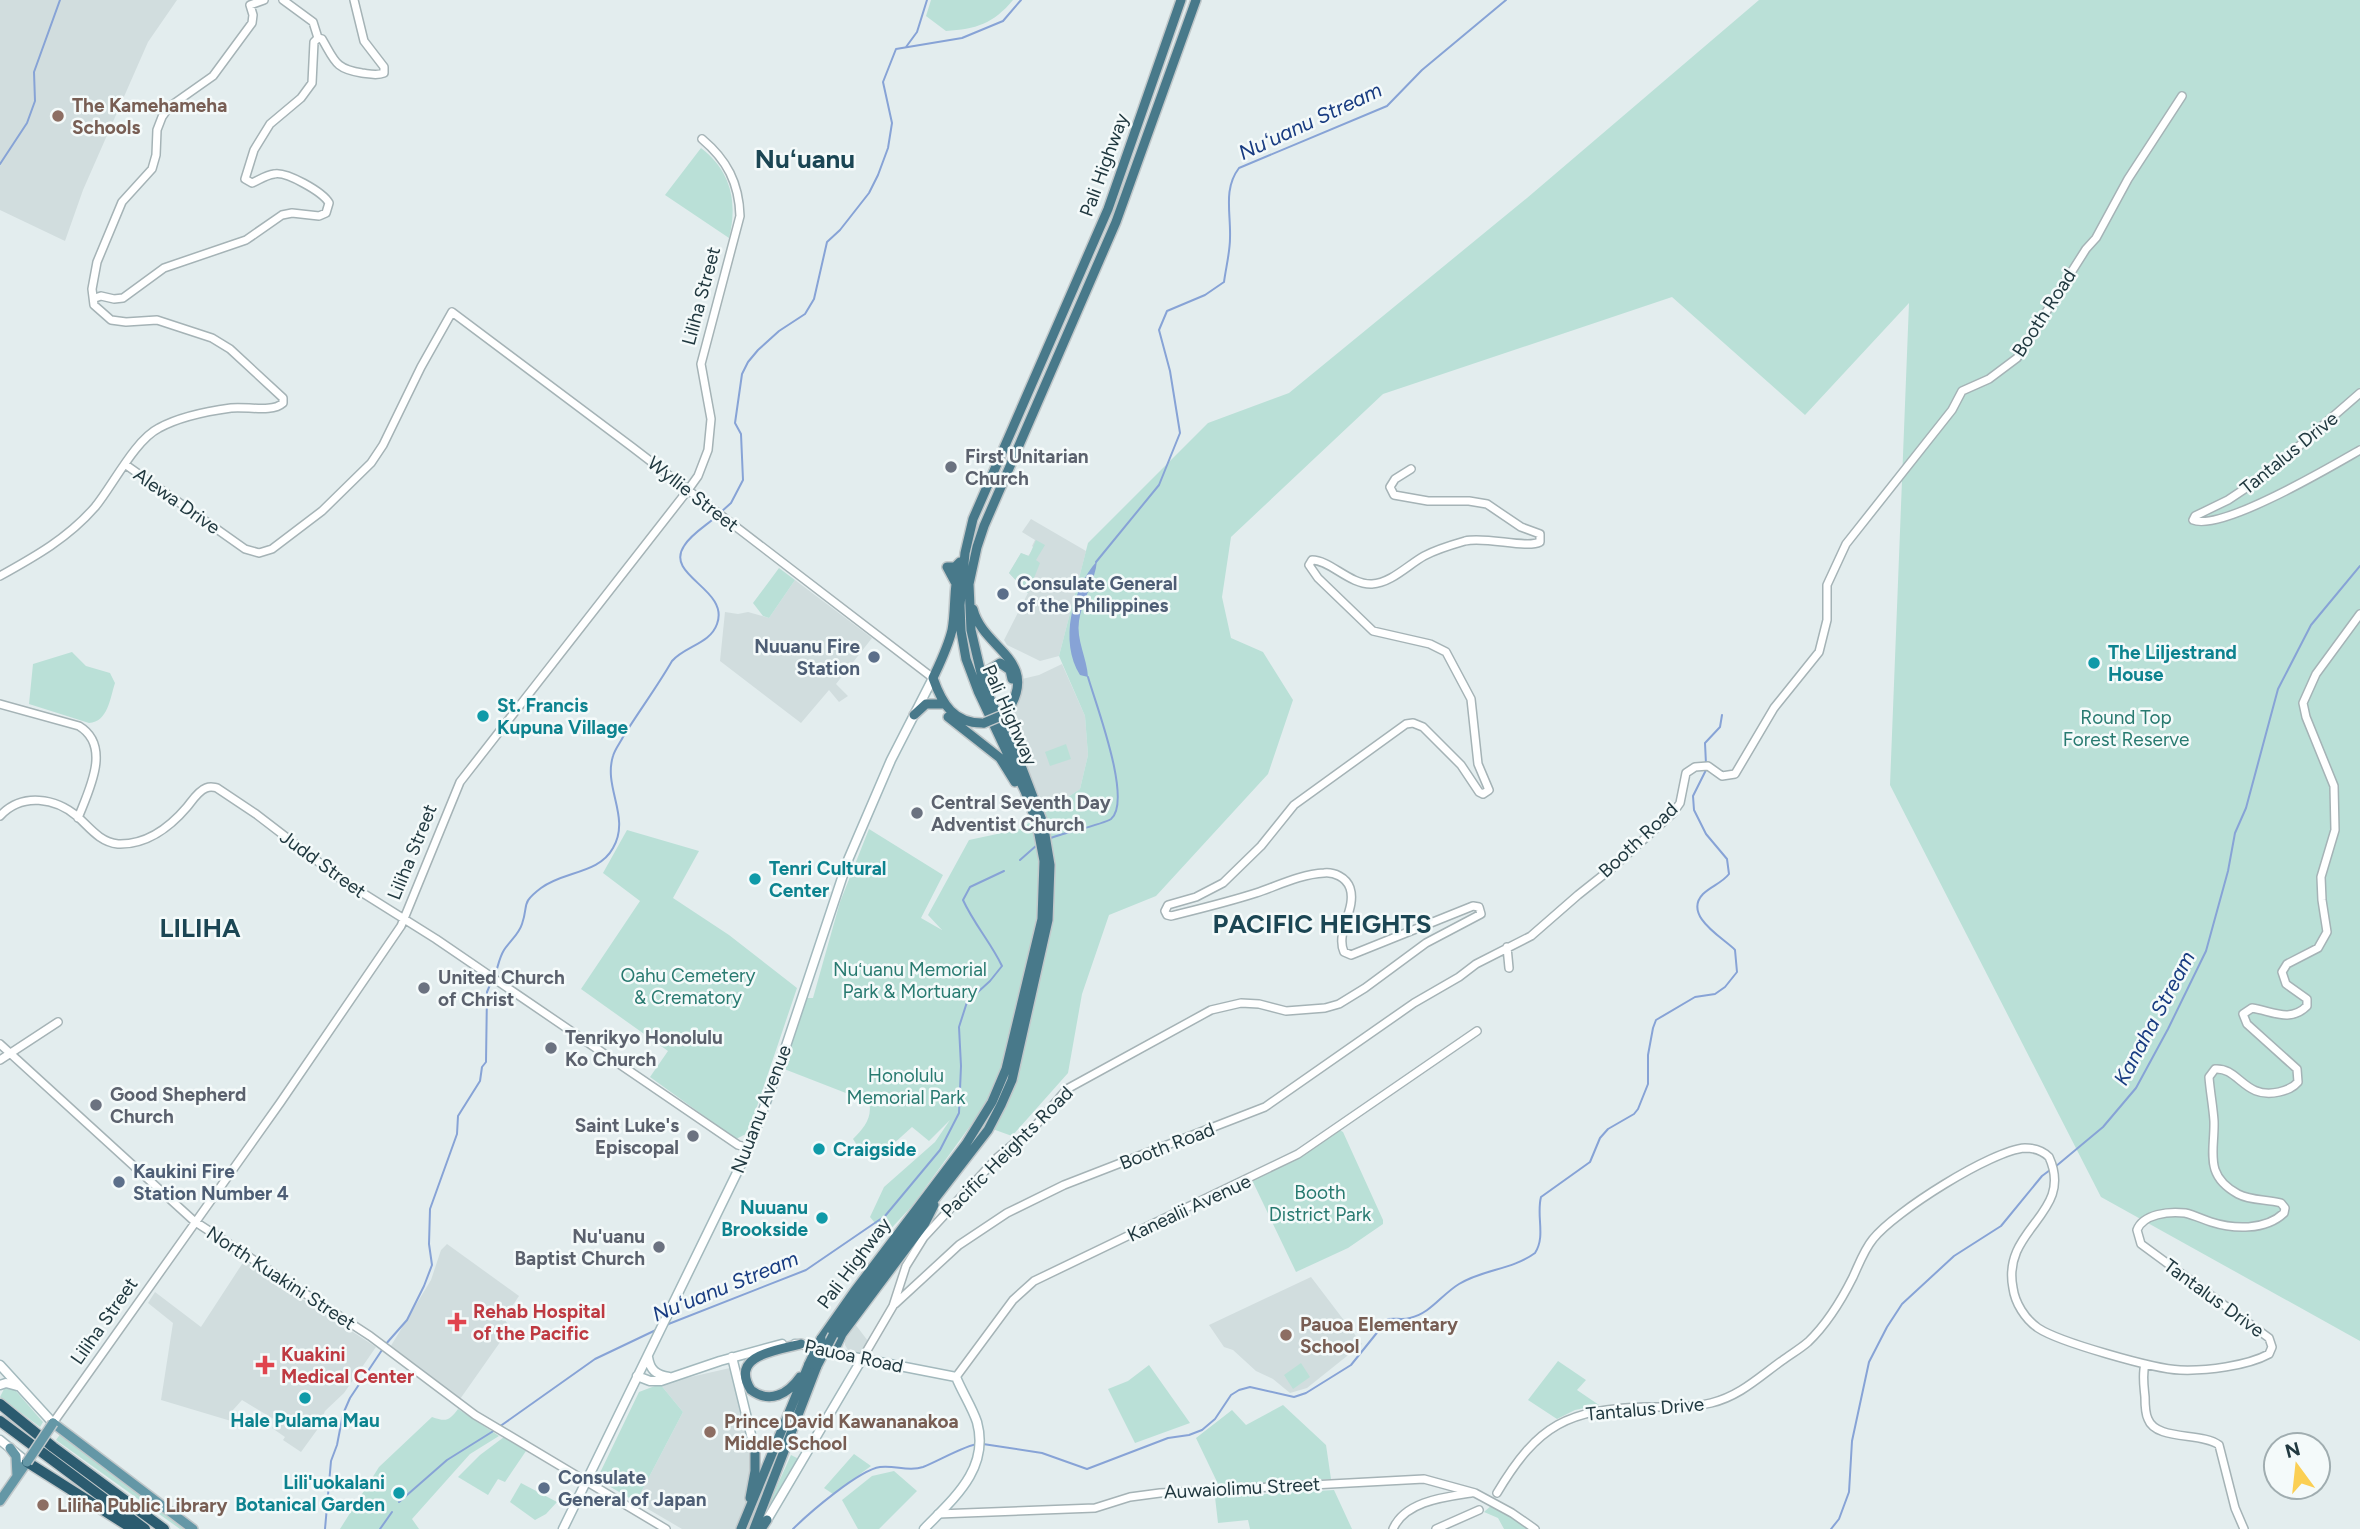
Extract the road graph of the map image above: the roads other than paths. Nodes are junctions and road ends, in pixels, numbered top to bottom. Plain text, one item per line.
1 (264, 0) edge
2 (283, 0) edge
3 (354, 0) edge
4 (1181, 0) edge
5 (1196, 0) edge
6 (318, 38) junction
7 (2182, 96) dead end
8 (702, 139) dead end
9 (95, 298) junction
10 (452, 312) joint
11 (2360, 393) edge
12 (2360, 450) edge
13 (126, 465) junction
14 (1411, 469) dead end
15 (688, 490) junction
16 (962, 557) junction
17 (0, 576) edge
18 (969, 584) junction
19 (2360, 614) edge
20 (933, 678) junction
21 (0, 704) edge
22 (944, 704) junction
23 (1007, 707) junction
24 (914, 715) junction
25 (984, 720) junction
26 (1000, 721) junction
27 (0, 816) edge
28 (78, 818) junction
29 (1040, 823) junction
30 (1045, 848) junction
31 (404, 919) junction
32 (1507, 947) junction
33 (1508, 968) dead end
34 (58, 1022) dead end
35 (1477, 1031) dead end
36 (0, 1044) edge
37 (10, 1054) junction
38 (0, 1060) edge
39 (749, 1148) junction
40 (942, 1188) junction
41 (194, 1221) junction
42 (903, 1276) junction
43 (919, 1282) junction
44 (893, 1306) junction
45 (830, 1333) junction
46 (801, 1344) junction
47 (833, 1353) junction
48 (648, 1354) junction
49 (732, 1357) junction
50 (862, 1359) junction
51 (0, 1364) edge
52 (2145, 1364) junction
53 (813, 1365) junction
54 (639, 1374) junction
55 (672, 1377) junction
56 (956, 1377) junction
57 (0, 1385) edge
58 (23, 1390) junction
59 (0, 1404) edge
60 (0, 1421) edge
61 (54, 1423) junction
62 (0, 1440) edge
63 (10, 1448) junction
64 (755, 1451) joint
65 (27, 1462) junction
66 (79, 1467) junction
67 (16, 1477) junction
68 (587, 1480) junction
69 (1475, 1493) junction
70 (1497, 1493) dead end
71 (0, 1501) edge
72 (1479, 1510) dead end
73 (939, 1514) junction
74 (767, 1520) joint
75 (133, 1529) edge
76 (145, 1529) edge
77 (164, 1529) edge
78 (175, 1529) edge
79 (193, 1529) edge
80 (563, 1529) edge
81 (666, 1529) edge
82 (739, 1529) edge
83 (754, 1529) edge
84 (761, 1529) edge
85 (924, 1529) edge
86 (1393, 1529) edge
87 (1436, 1529) edge
88 (1535, 1529) edge
89 (2244, 1529) edge

1 - 9 street
2 - 6 street
3 - 6 street
4 - 16 highway, Pali Highway
5 - 18 highway, Pali Highway
6 - 9 street
7 - 32 street, Booth Road
8 - 15 street, Liliha Street
9 - 13 street, Alewa Drive
10 - 13 street, Alewa Drive
10 - 15 street, Wyllie Street
11 - 12 street, Tantalus Drive
13 - 17 street
14 - 42 street, Pacific Heights Road
15 - 20 street, Wyllie Street
15 - 31 street, Liliha Street
16 - 20 highway
16 - 29 highway, Pali Highway
18 - 23 highway
18 - 26 highway, Pali Highway
19 - 52 street, Tantalus Drive
20 - 22 highway
20 - 24 main road, Nuuanu Avenue
20 - 25 highway
21 - 28 street
22 - 24 highway
22 - 25 highway
22 - 29 highway
23 - 25 highway, bridge
23 - 26 highway
24 - 39 main road, Nuuanu Avenue
26 - 29 highway, Pali Highway
27 - 28 street, Judd Street
28 - 31 street, Judd Street
29 - 30 highway, Pali Highway
30 - 40 highway, Pali Highway
30 - 45 highway, Pali Highway
31 - 39 street, Judd Street
31 - 41 street, Liliha Street
32 - 33 street
32 - 43 street, Booth Road
34 - 37 street
35 - 56 street, Kanealii Avenue
36 - 37 street, North Kuakini Street
37 - 38 street
37 - 41 street, North Kuakini Street
39 - 48 main road, Nuuanu Avenue
40 - 45 highway, Pali Highway
40 - 47 highway
41 - 61 street, Liliha Street
41 - 68 street, North Kuakini Street
42 - 43 street
42 - 44 street, Pacific Heights Road
43 - 44 street, Booth Road
44 - 50 street, Pacific Heights Road
45 - 53 highway, Pali Highway, bridge
46 - 47 main road, Pauoa Road
46 - 49 main road, Pauoa Road
46 - 53 highway
47 - 50 main road, Pauoa Road
48 - 54 main road, Nuuanu Avenue
48 - 55 main road
49 - 55 main road, Pauoa Road
49 - 64 main road
50 - 56 main road, Pauoa Road
50 - 74 main road, Pacific Heights Road
51 - 58 main road
52 - 70 street, Tantalus Drive
52 - 89 street
53 - 82 highway, Pali Highway
53 - 83 highway, Pali Highway
54 - 55 main road, Pauoa Road
54 - 68 main road, Nuuanu Avenue
56 - 73 main road
57 - 58 main road
58 - 61 main road
59 - 66 highway
60 - 76 highway
61 - 65 main road, Liliha Street, bridge
61 - 79 main road
62 - 63 main road
63 - 65 main road
63 - 67 main road
64 - 82 highway
65 - 67 main road, Liliha Street
65 - 75 highway
66 - 77 highway
66 - 78 highway
67 - 71 main road, Liliha Street
68 - 80 main road, Nuuanu Avenue
68 - 81 street, North Kuakini Street
69 - 73 street, Auwaiolimu Street
69 - 86 street
69 - 88 street, Auwaiolimu Street
72 - 87 street
73 - 85 main road
74 - 84 highway

